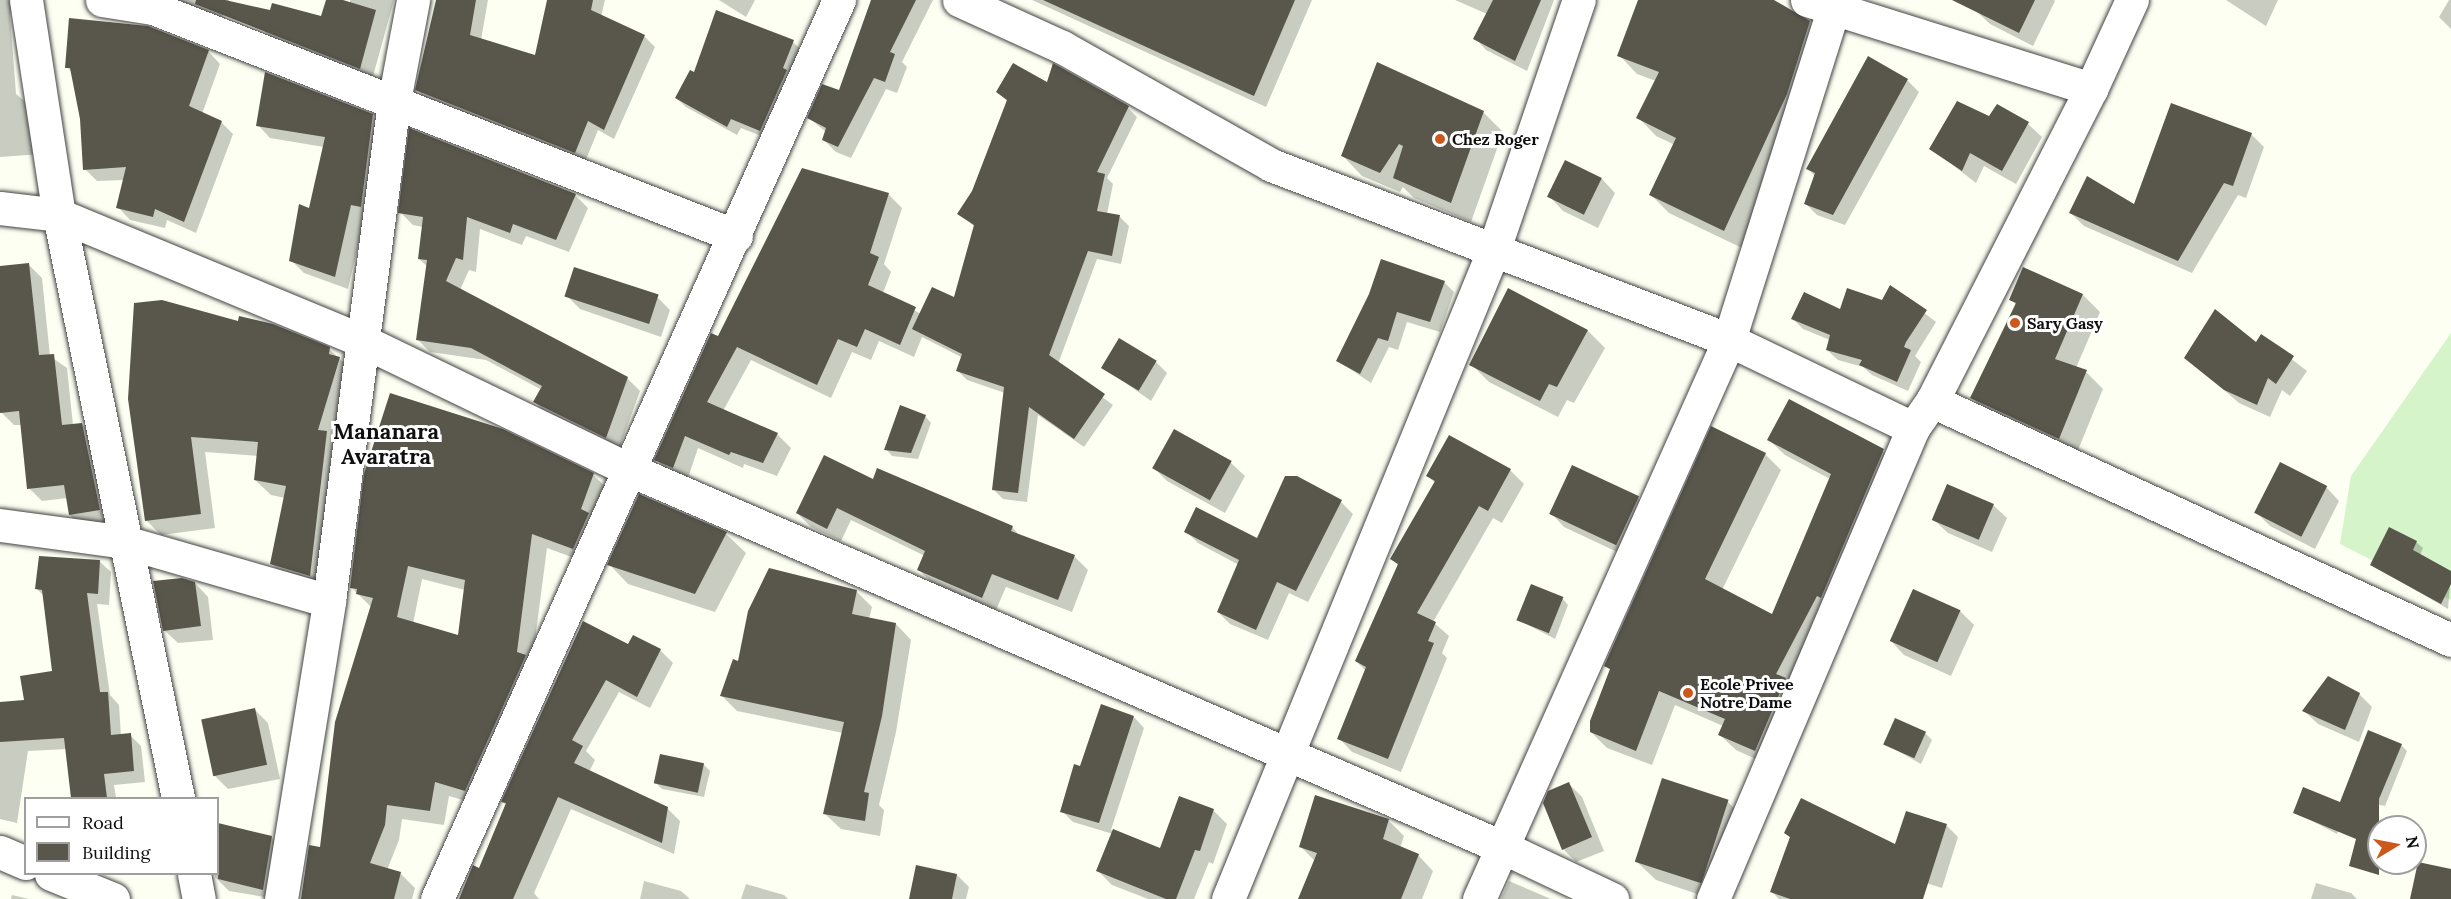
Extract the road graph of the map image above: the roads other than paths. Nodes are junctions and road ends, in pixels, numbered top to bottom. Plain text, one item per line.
1 (26, 0) edge
2 (102, 0) edge
3 (413, 0) edge
4 (839, 0) edge
5 (959, 0) edge
6 (1579, 0) edge
7 (2132, 0) edge
8 (1820, 5) edge
9 (2091, 89) junction
10 (394, 101) junction
11 (0, 208) edge
12 (59, 215) junction
13 (736, 236) junction
14 (1494, 249) junction
15 (1729, 340) junction
16 (363, 341) junction
17 (1932, 400) junction
18 (1913, 428) junction
19 (628, 469) junction
20 (0, 525) edge
21 (125, 542) junction
22 (329, 601) junction
23 (2451, 640) edge
24 (1289, 757) junction
25 (178, 797) edge
26 (1502, 847) junction
27 (0, 852) edge
28 (24, 862) edge
29 (56, 875) edge
30 (194, 875) edge
31 (113, 899) edge
32 (199, 899) edge
33 (281, 899) edge
34 (437, 899) edge
35 (1228, 899) edge
36 (1479, 899) edge
37 (1612, 899) edge
38 (1713, 899) edge

1 - 12 street
2 - 10 street
3 - 10 street
4 - 13 street
5 - 14 street
6 - 14 street
7 - 9 street
8 - 9 street
8 - 15 street
9 - 17 street
10 - 13 street
10 - 16 street
11 - 12 street
12 - 16 street
12 - 21 street
13 - 19 street
14 - 15 street
14 - 24 street
15 - 18 street
15 - 26 street
16 - 19 street
16 - 22 street
17 - 18 street
17 - 23 street
18 - 38 street
19 - 24 street
19 - 34 street
20 - 21 street
21 - 22 street
21 - 25 street
22 - 33 street
24 - 26 street
24 - 35 street
26 - 36 street
26 - 37 street
27 - 28 street
29 - 31 street
30 - 32 street

